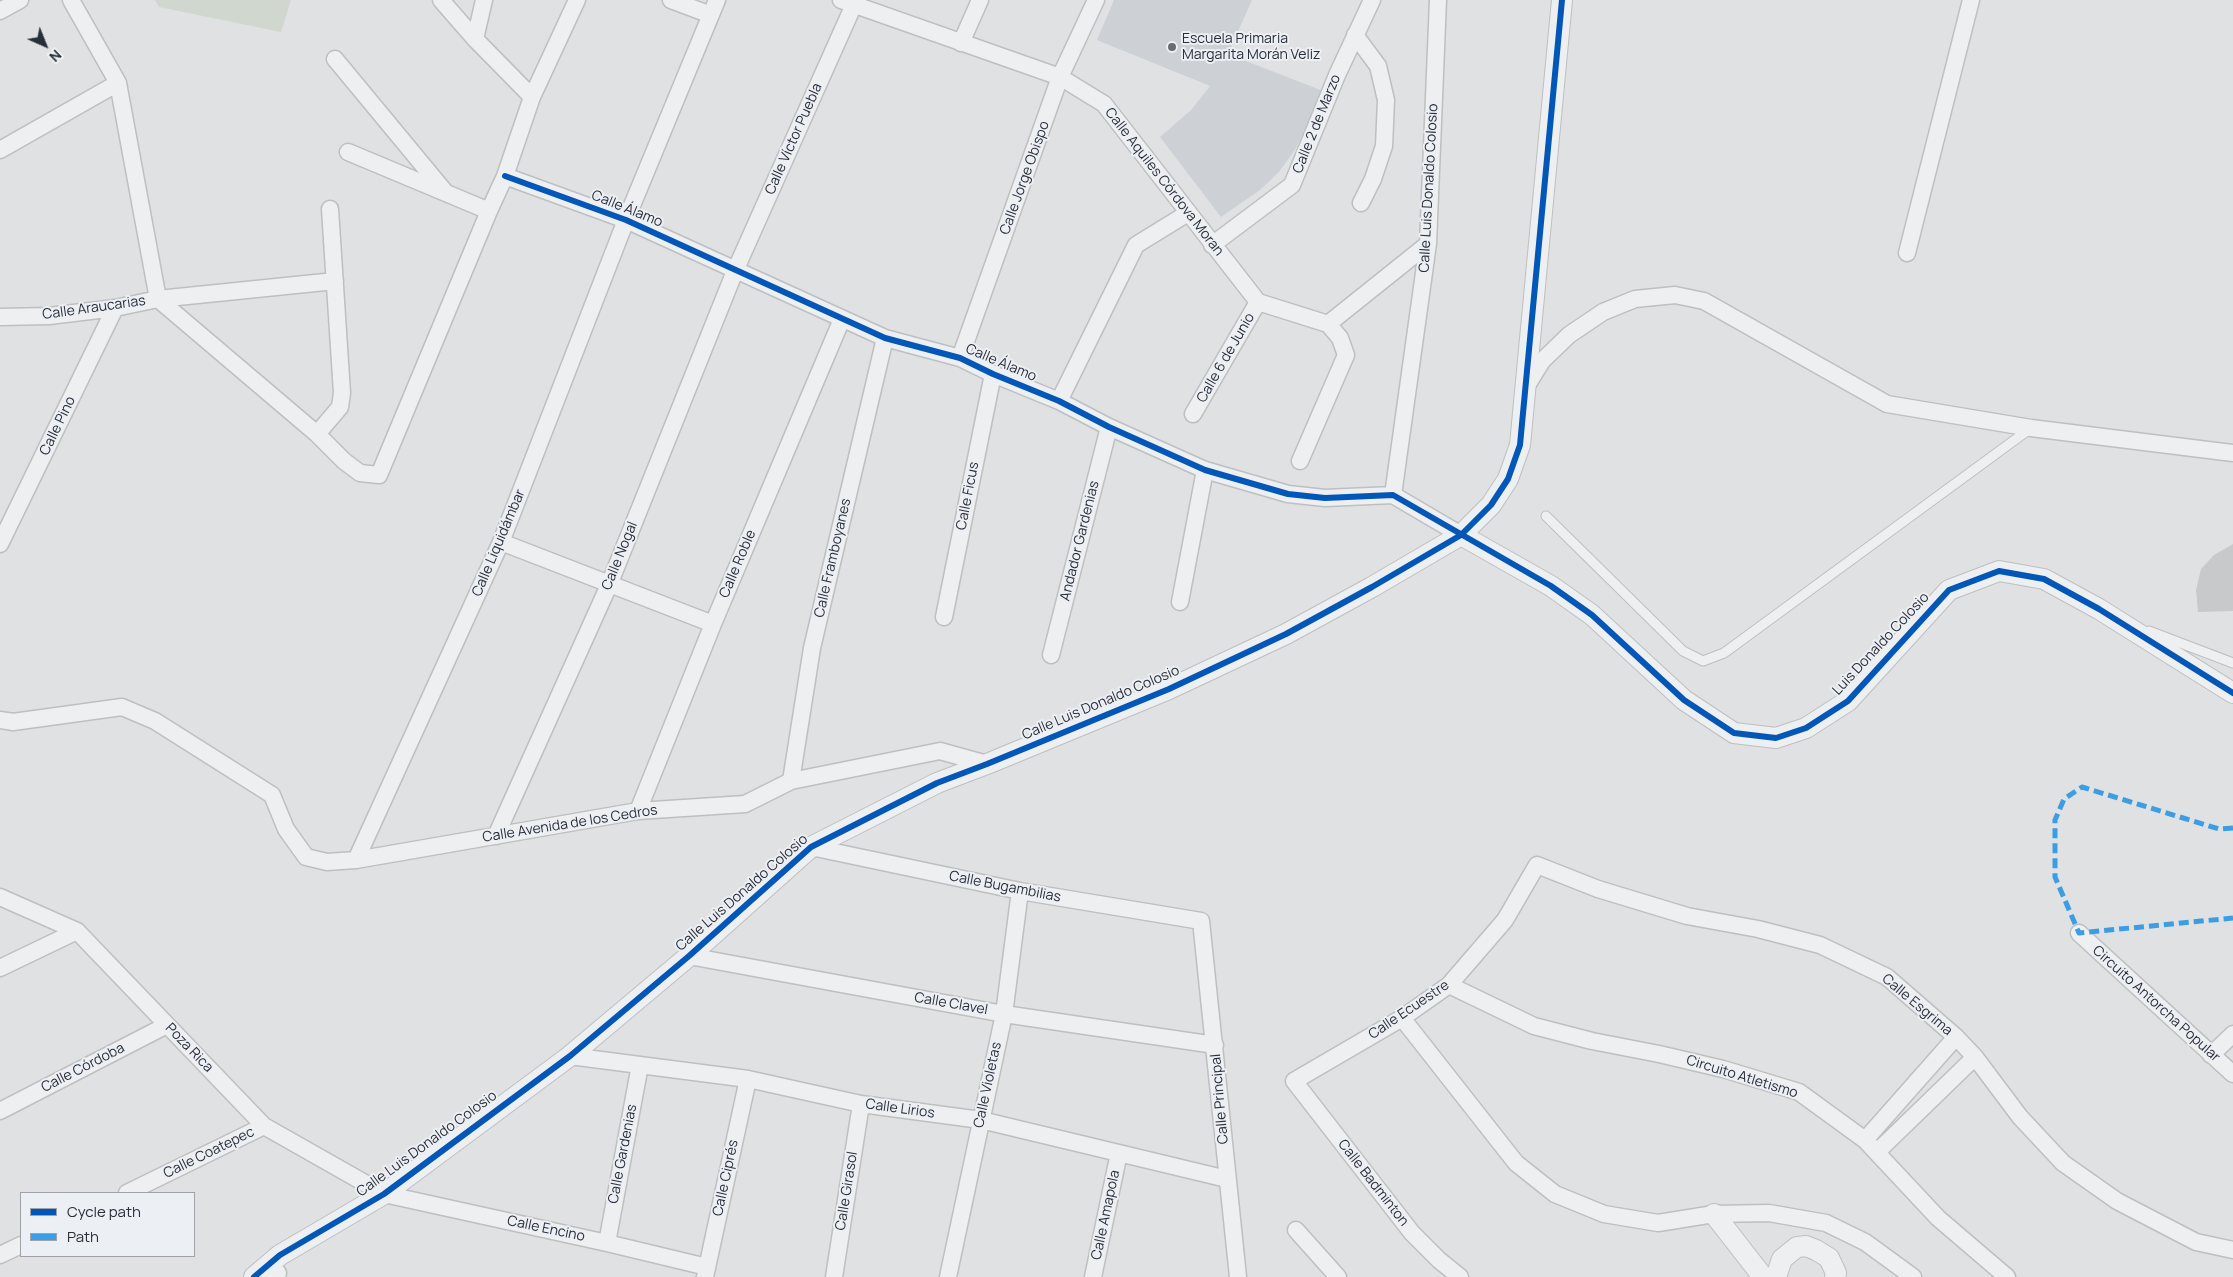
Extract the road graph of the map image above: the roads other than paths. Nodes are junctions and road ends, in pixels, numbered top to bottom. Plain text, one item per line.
1 (20, 0) edge
2 (71, 0) edge
3 (442, 0) edge
4 (484, 0) edge
5 (577, 0) edge
6 (671, 0) edge
7 (980, 0) edge
8 (1096, 0) edge
9 (1372, 0) edge
10 (1438, 0) edge
11 (1562, 0) edge
12 (1971, 0) edge
13 (850, 2) edge
14 (714, 8) edge
15 (0, 11) edge
16 (1355, 35) junction
17 (475, 39) junction
18 (961, 43) junction
19 (335, 59) dead end
20 (1060, 76) junction
21 (118, 83) junction
22 (532, 97) junction
23 (0, 150) edge
24 (348, 152) dead end
25 (505, 176) junction
26 (446, 193) junction
27 (1362, 203) dead end
28 (330, 210) dead end
29 (489, 210) junction
30 (1188, 213) junction
31 (626, 220) junction
32 (1428, 244) junction
33 (1212, 245) junction
34 (1906, 253) dead end
35 (735, 271) junction
36 (335, 281) junction
37 (158, 299) junction
38 (1258, 302) junction
39 (116, 308) junction
40 (0, 317) edge
41 (842, 318) junction
42 (1328, 324) junction
43 (885, 338) junction
44 (960, 358) junction
45 (993, 374) junction
46 (1524, 390) junction
47 (1059, 401) junction
48 (1193, 414) dead end
49 (1109, 427) junction
50 (2031, 428) junction
51 (317, 434) junction
52 (2233, 453) edge
53 (1300, 460) dead end
54 (1205, 470) junction
55 (1393, 495) junction
56 (1546, 516) dead end
57 (1461, 535) junction
58 (1, 539) edge
59 (501, 542) junction
60 (609, 585) junction
61 (1180, 602) dead end
62 (2099, 609) junction
63 (944, 617) dead end
64 (713, 624) junction
65 (1052, 655) dead end
66 (2233, 663) edge
67 (2233, 694) edge
68 (0, 720) edge
69 (987, 764) junction
70 (791, 780) junction
71 (638, 811) junction
72 (496, 836) junction
73 (811, 847) junction
74 (356, 860) junction
75 (1537, 866) joint
76 (1020, 891) junction
77 (0, 897) edge
78 (1201, 921) joint
79 (77, 931) junction
80 (2079, 934) dead end
81 (689, 956) junction
82 (0, 968) edge
83 (1449, 985) junction
84 (1004, 1014) junction
85 (1402, 1018) junction
86 (167, 1025) junction
87 (2233, 1034) edge
88 (1956, 1038) junction
89 (1215, 1045) junction
90 (2211, 1055) junction
91 (570, 1056) junction
92 (1975, 1057) junction
93 (640, 1065) junction
94 (2233, 1074) edge
95 (748, 1079) junction
96 (1294, 1082) joint
97 (861, 1104) junction
98 (0, 1111) edge
99 (981, 1120) junction
100 (264, 1126) junction
101 (1865, 1140) junction
102 (1877, 1152) junction
103 (1119, 1154) junction
104 (1227, 1180) junction
105 (129, 1192) edge
106 (384, 1194) junction
107 (1714, 1214) junction
108 (1296, 1230) dead end
109 (606, 1243) junction
110 (20, 1245) edge
111 (2233, 1250) edge
112 (0, 1255) edge
113 (279, 1268) edge
114 (706, 1272) edge
115 (254, 1277) edge
116 (258, 1277) edge
117 (834, 1277) edge
118 (948, 1277) edge
119 (1093, 1277) edge
120 (1238, 1277) edge
121 (1338, 1277) edge
122 (1460, 1277) edge
123 (1763, 1277) edge
124 (1776, 1277) edge
125 (1835, 1277) edge
126 (1913, 1277) edge
127 (2007, 1277) edge

1 - 15 street
2 - 21 street
3 - 17 street
4 - 17 street
5 - 22 street
6 - 14 street
7 - 18 street
8 - 20 street, Calle Jorge Obispo
9 - 16 street, Calle 2 de Marzo
10 - 32 street, Calle Luis Donaldo Colosio
11 - 46 street, Calle Luis Donaldo Colosio
12 - 34 street
13 - 18 street, Calle Aquiles Córdova Moran
13 - 35 street, Calle Víctor Puebla
14 - 31 street, Calle Liquidámbar
16 - 27 street
16 - 33 street, Calle 2 de Marzo
17 - 22 street
18 - 20 street, Calle Aquiles Córdova Moran
19 - 26 street
20 - 30 street, Calle Aquiles Córdova Moran
20 - 44 street, Calle Jorge Obispo
21 - 23 street
21 - 37 street
22 - 25 street
24 - 26 street
25 - 29 street
25 - 31 street, Calle Álamo
26 - 29 street
28 - 36 street
29 - 51 street
30 - 33 street, Calle Aquiles Córdova Moran
30 - 47 street
31 - 35 street, Calle Álamo
31 - 59 street, Calle Liquidámbar
32 - 42 street
32 - 55 street, Calle Luis Donaldo Colosio
33 - 38 street, Calle Aquiles Córdova Moran
35 - 41 street, Calle Álamo
35 - 60 street, Calle Nogal
36 - 37 street, Calle Araucarias
36 - 51 street
37 - 39 street, Calle Araucarias
37 - 51 street
38 - 42 street
38 - 48 street, Calle 6 de Junio
39 - 40 street, Calle Araucarias
39 - 58 street, Calle Pino
41 - 43 street, Calle Álamo
41 - 64 street, Calle Roble
42 - 53 street
43 - 44 street, Calle Álamo
43 - 70 street, Calle Framboyanes
44 - 45 street, Calle Álamo
45 - 47 street, Calle Álamo
45 - 63 street, Calle Ficus
46 - 50 street
46 - 57 street, Calle Luis Donaldo Colosio
47 - 49 street, Calle Álamo
49 - 54 street, Calle Álamo
49 - 65 street, Andador Gardenias
50 - 52 street
50 - 56 lane
54 - 55 street, Calle Álamo
54 - 61 street
55 - 57 street
57 - 62 street, Luis Donaldo Colosio
57 - 69 street, Calle Luis Donaldo Colosio
59 - 60 street
59 - 74 street, Calle Liquidámbar
60 - 64 street
60 - 72 street, Calle Nogal
62 - 66 lane
62 - 67 street, Luis Donaldo Colosio
64 - 71 street, Calle Roble
68 - 74 street, Calle Avenida de los Cedros
69 - 70 street, Calle Avenida de los Cedros
69 - 73 street, Calle Luis Donaldo Colosio
70 - 71 street, Calle Avenida de los Cedros
71 - 72 street, Calle Avenida de los Cedros
72 - 74 street, Calle Avenida de los Cedros
73 - 76 street, Calle Bugambilias
73 - 81 street, Calle Luis Donaldo Colosio
75 - 83 street, Calle Ecuestre
75 - 88 street, Calle Esgrima
76 - 78 street, Calle Bugambilias
76 - 84 street, Calle Violetas
77 - 79 street, Poza Rica
78 - 89 street, Calle Principal
79 - 82 street
79 - 86 street, Poza Rica
80 - 90 street, Circuito Antorcha Popular
81 - 84 street, Calle Clavel
81 - 91 street, Calle Luis Donaldo Colosio
83 - 85 street, Calle Ecuestre
83 - 101 street, Circuito Atletismo
84 - 89 street, Calle Clavel
84 - 99 street, Calle Violetas
85 - 96 street, Calle Ecuestre
85 - 107 street
86 - 98 street, Calle Córdoba
86 - 100 street, Poza Rica
87 - 90 street
88 - 92 street, Calle Esgrima
88 - 101 street
89 - 104 street, Calle Principal
90 - 94 street, Circuito Antorcha Popular
91 - 93 street, Calle Lirios
91 - 106 street, Calle Luis Donaldo Colosio
92 - 102 street
92 - 111 street, Calle Esgrima
93 - 95 street, Calle Lirios
93 - 109 street, Calle Gardenias
95 - 97 street, Calle Lirios
95 - 114 street, Calle Ciprés
96 - 122 street, Calle Badminton
97 - 99 street, Calle Lirios
97 - 117 street, Calle Girasol
99 - 103 street, Calle Lirios
99 - 118 street, Calle Violetas
100 - 105 street, Calle Coatepec
100 - 106 street, Poza Rica
101 - 102 street, Circuito Atletismo
102 - 127 street, Circuito Atletismo
103 - 104 street, Calle Lirios
103 - 119 street, Calle Amapola
104 - 120 street, Calle Principal
106 - 109 street, Calle Encino
106 - 113 street, Calle Luis Donaldo Colosio
107 - 123 street
107 - 126 street
108 - 121 street
109 - 114 street, Calle Encino
110 - 112 street
113 - 115 street, Calle Luis Donaldo Colosio
113 - 116 street
124 - 125 street

